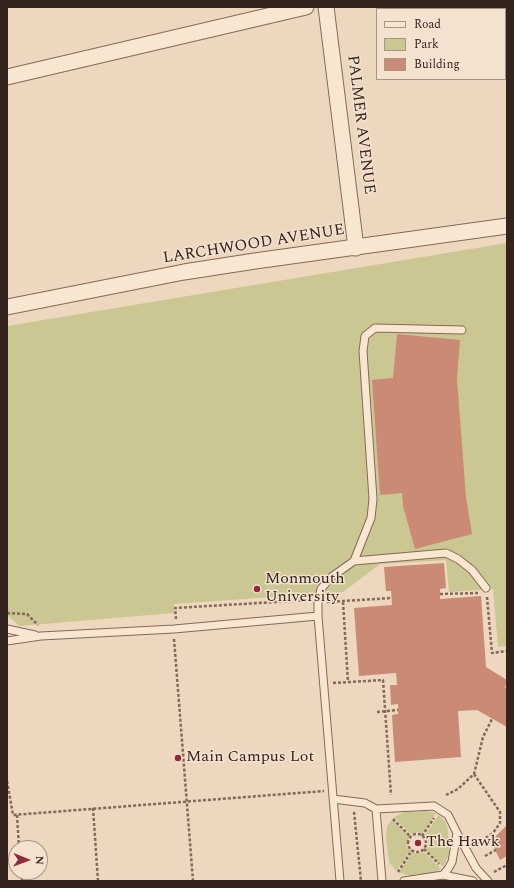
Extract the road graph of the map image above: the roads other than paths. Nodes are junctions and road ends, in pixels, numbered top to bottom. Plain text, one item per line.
1 (306, 7) edge
2 (326, 7) edge
3 (7, 77) edge
4 (507, 226) edge
5 (356, 248) junction
6 (7, 307) edge
7 (462, 330) dead end
8 (354, 561) junction
9 (486, 590) road end
10 (318, 616) junction
11 (7, 629) edge
12 (41, 636) junction
13 (7, 641) edge
14 (333, 799) junction
15 (376, 809) junction
16 (457, 833) junction
17 (443, 871) junction
18 (340, 881) edge
19 (382, 881) edge
20 (404, 881) edge
21 (473, 881) edge
22 (488, 881) edge

1 - 3 street
2 - 5 street, PALMER AVENUE
4 - 5 street, LARCHWOOD AVENUE
5 - 6 street, LARCHWOOD AVENUE
7 - 8 lane
8 - 9 lane
8 - 10 lane
10 - 12 lane
10 - 14 lane
11 - 12 lane
12 - 13 lane
14 - 15 lane
14 - 18 lane
15 - 16 lane
15 - 19 lane
16 - 17 lane
16 - 22 lane
17 - 20 lane
17 - 21 lane

